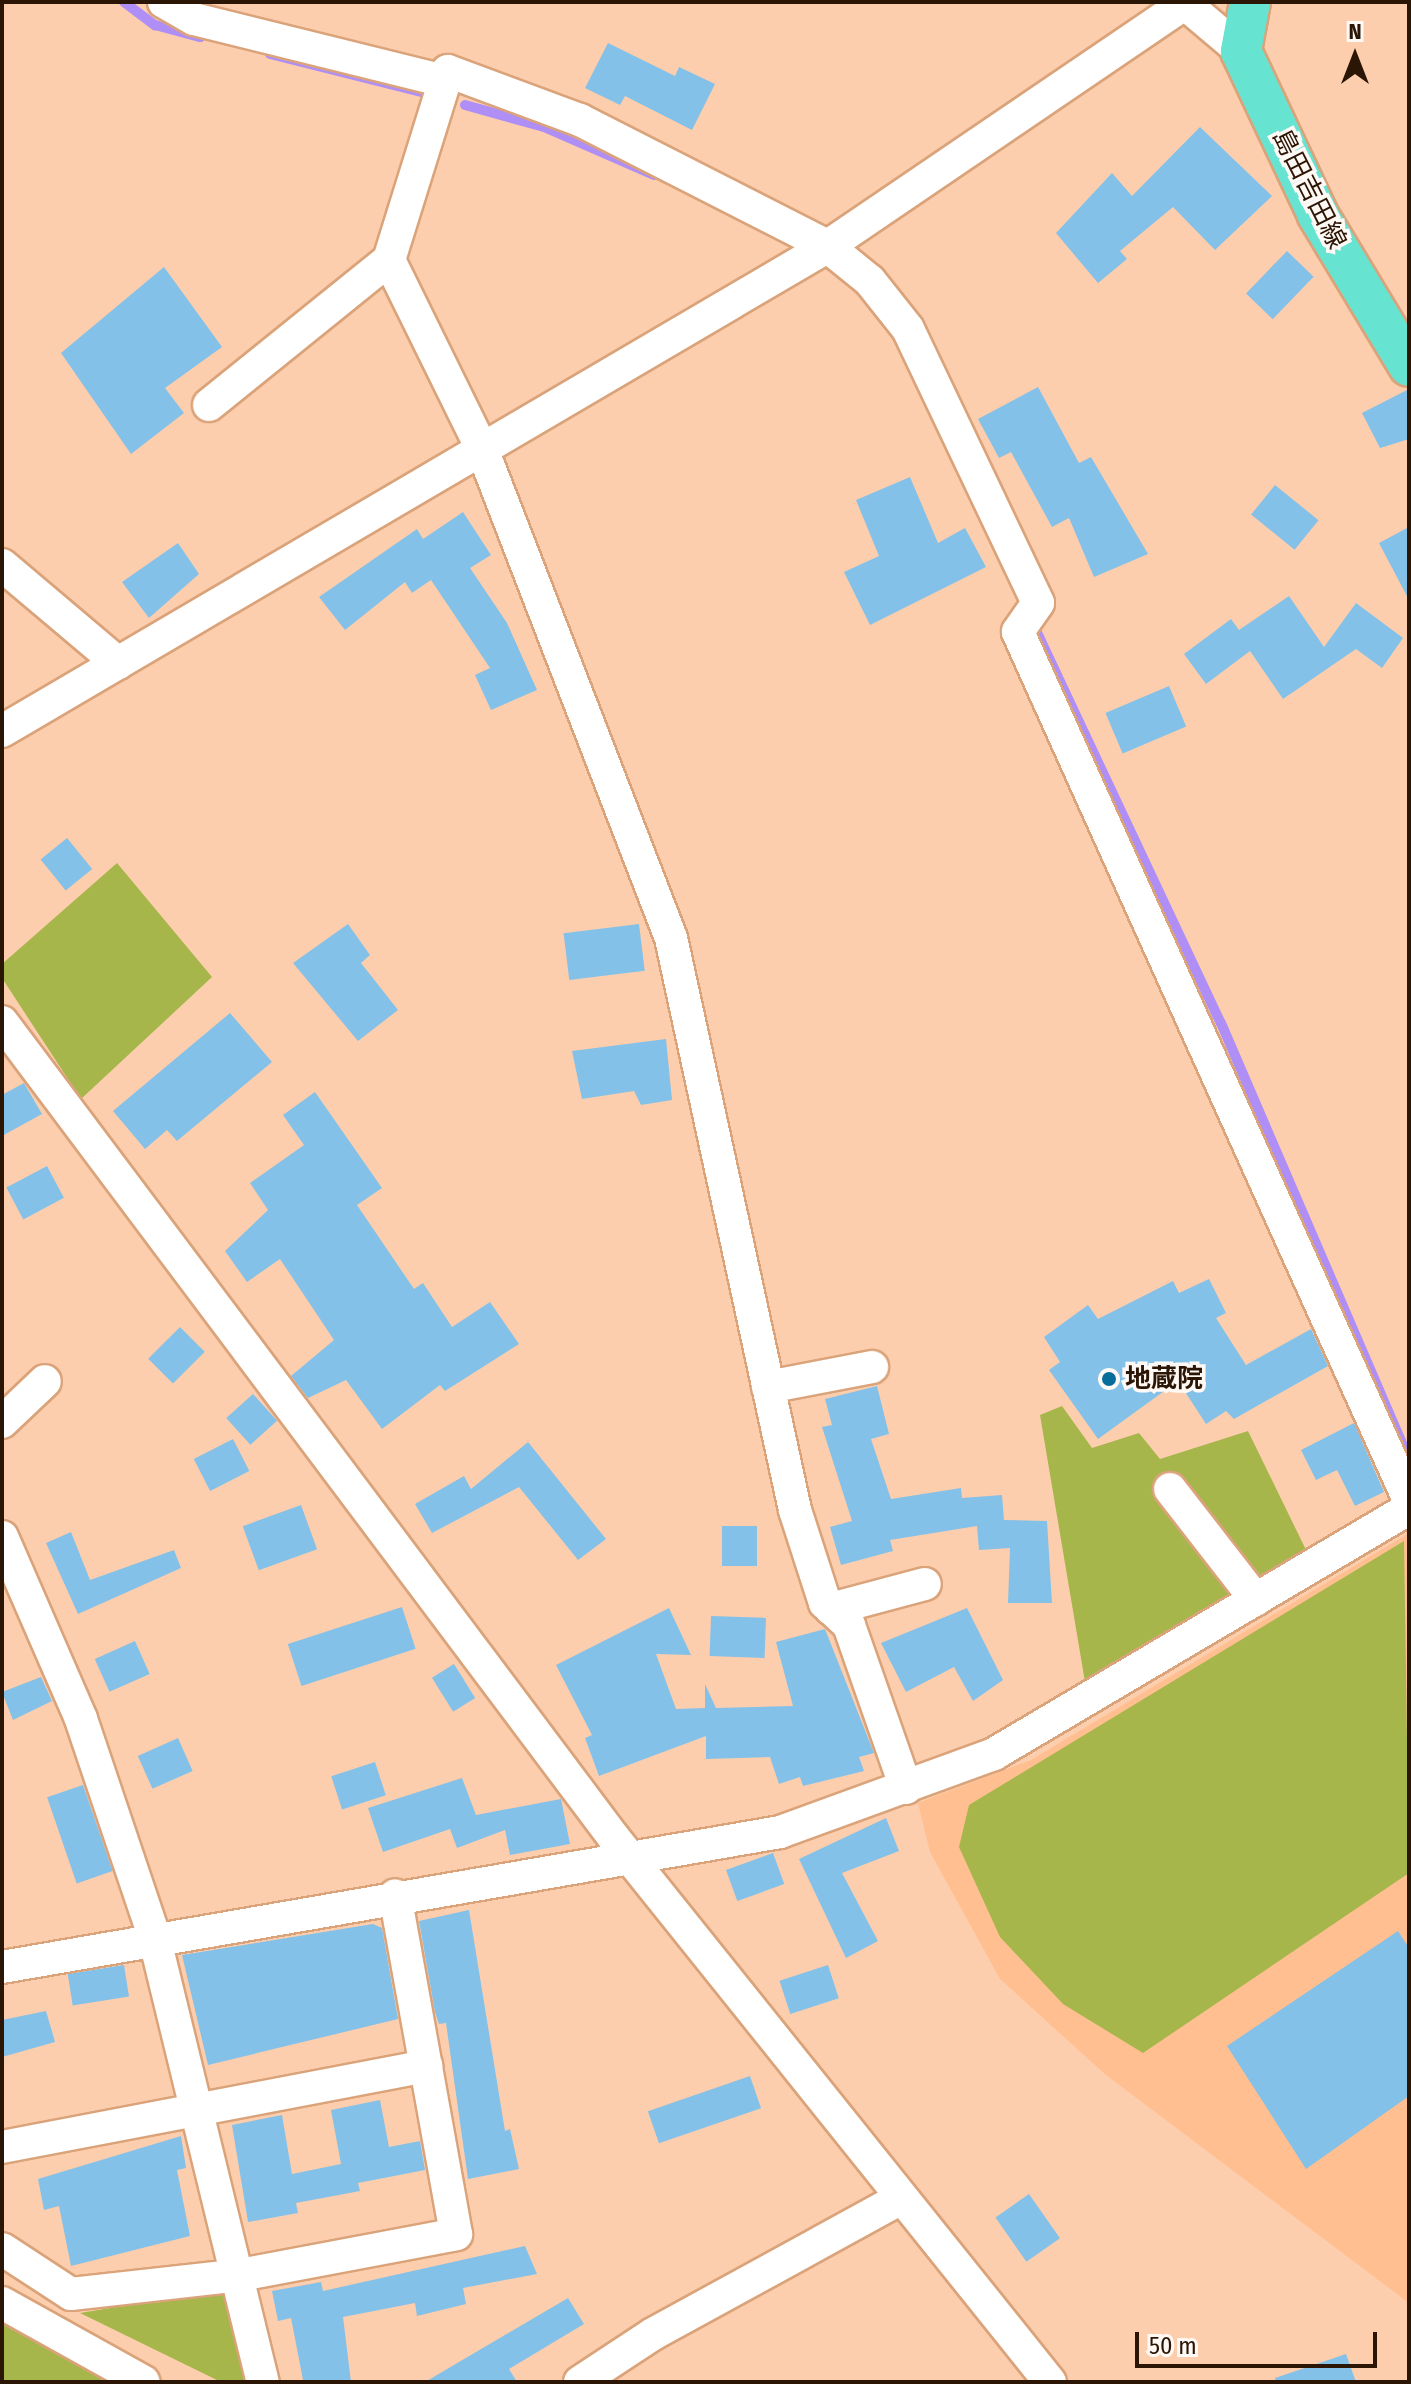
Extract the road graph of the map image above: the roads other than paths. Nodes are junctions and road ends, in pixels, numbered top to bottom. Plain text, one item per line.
1 (164, 2) edge
2 (1250, 2) edge
3 (1184, 3) edge
4 (1241, 51) junction
5 (445, 81) junction
6 (816, 252) junction
7 (389, 260) junction
8 (1409, 366) edge
9 (209, 405) dead end
10 (482, 449) junction
11 (2, 565) edge
12 (118, 663) junction
13 (2, 731) edge
14 (2, 1022) edge
15 (872, 1367) dead end
16 (45, 1381) dead end
17 (768, 1387) junction
18 (2, 1422) edge
19 (1170, 1489) dead end
20 (1409, 1500) edge
21 (1409, 1509) edge
22 (2, 1537) edge
23 (925, 1584) dead end
24 (1256, 1600) junction
25 (831, 1609) junction
26 (906, 1788) junction
27 (631, 1855) junction
28 (395, 1895) junction
29 (154, 1936) junction
30 (2, 1967) edge
31 (426, 2066) junction
32 (197, 2106) junction
33 (2, 2147) edge
34 (900, 2199) junction
35 (2, 2249) edge
36 (240, 2275) junction
37 (2, 2303) edge
38 (144, 2382) edge
39 (263, 2382) edge
40 (580, 2382) edge
41 (1050, 2382) edge

1 - 5 street
2 - 4 main road
3 - 4 street
3 - 6 street
4 - 8 main road, 島田吉田線
5 - 6 street
5 - 7 street
6 - 10 street
6 - 20 street
7 - 9 street
7 - 10 street
10 - 12 street
10 - 17 street
11 - 12 street
12 - 13 street
14 - 27 street
15 - 17 street
16 - 18 street
17 - 25 street
19 - 24 street
21 - 24 street
22 - 29 street
23 - 25 street
24 - 26 street
25 - 26 street
26 - 27 street
27 - 28 street
27 - 34 street
28 - 29 street
28 - 31 street
29 - 30 street
29 - 32 street
31 - 32 street
31 - 36 street
32 - 33 street
32 - 36 street
34 - 40 street
34 - 41 street
35 - 36 street
36 - 39 street
37 - 38 street

